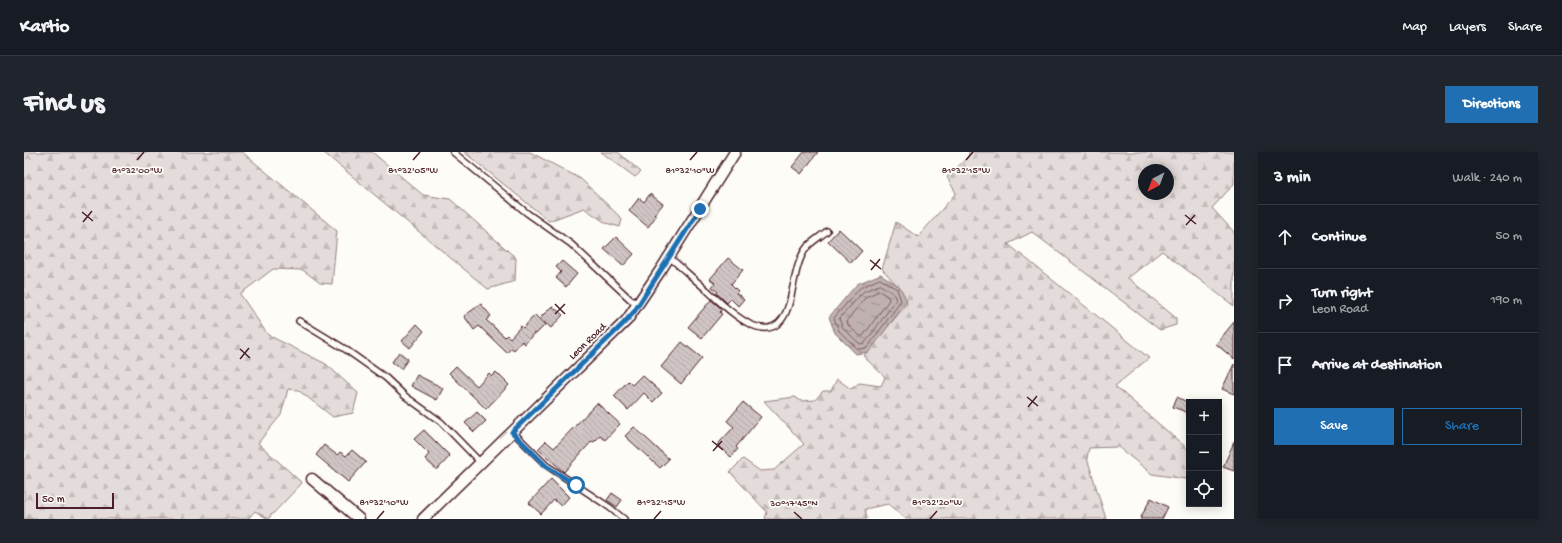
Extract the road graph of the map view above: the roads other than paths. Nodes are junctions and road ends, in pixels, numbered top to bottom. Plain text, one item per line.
1 (453, 152) edge
2 (735, 152) edge
3 (827, 231) dead end
4 (670, 257) junction
5 (639, 303) junction
6 (299, 321) dead end
7 (512, 432) junction
8 (481, 463) junction
9 (312, 479) dead end
10 (359, 519) edge
11 (423, 519) edge
12 (624, 519) edge

1 - 5 lane
2 - 4 street, Leon Road
3 - 4 lane
4 - 5 street, Leon Road
5 - 7 street, Leon Road
6 - 8 lane
7 - 8 street, Leon Road
7 - 12 lane
8 - 11 street, Leon Road
9 - 10 street

